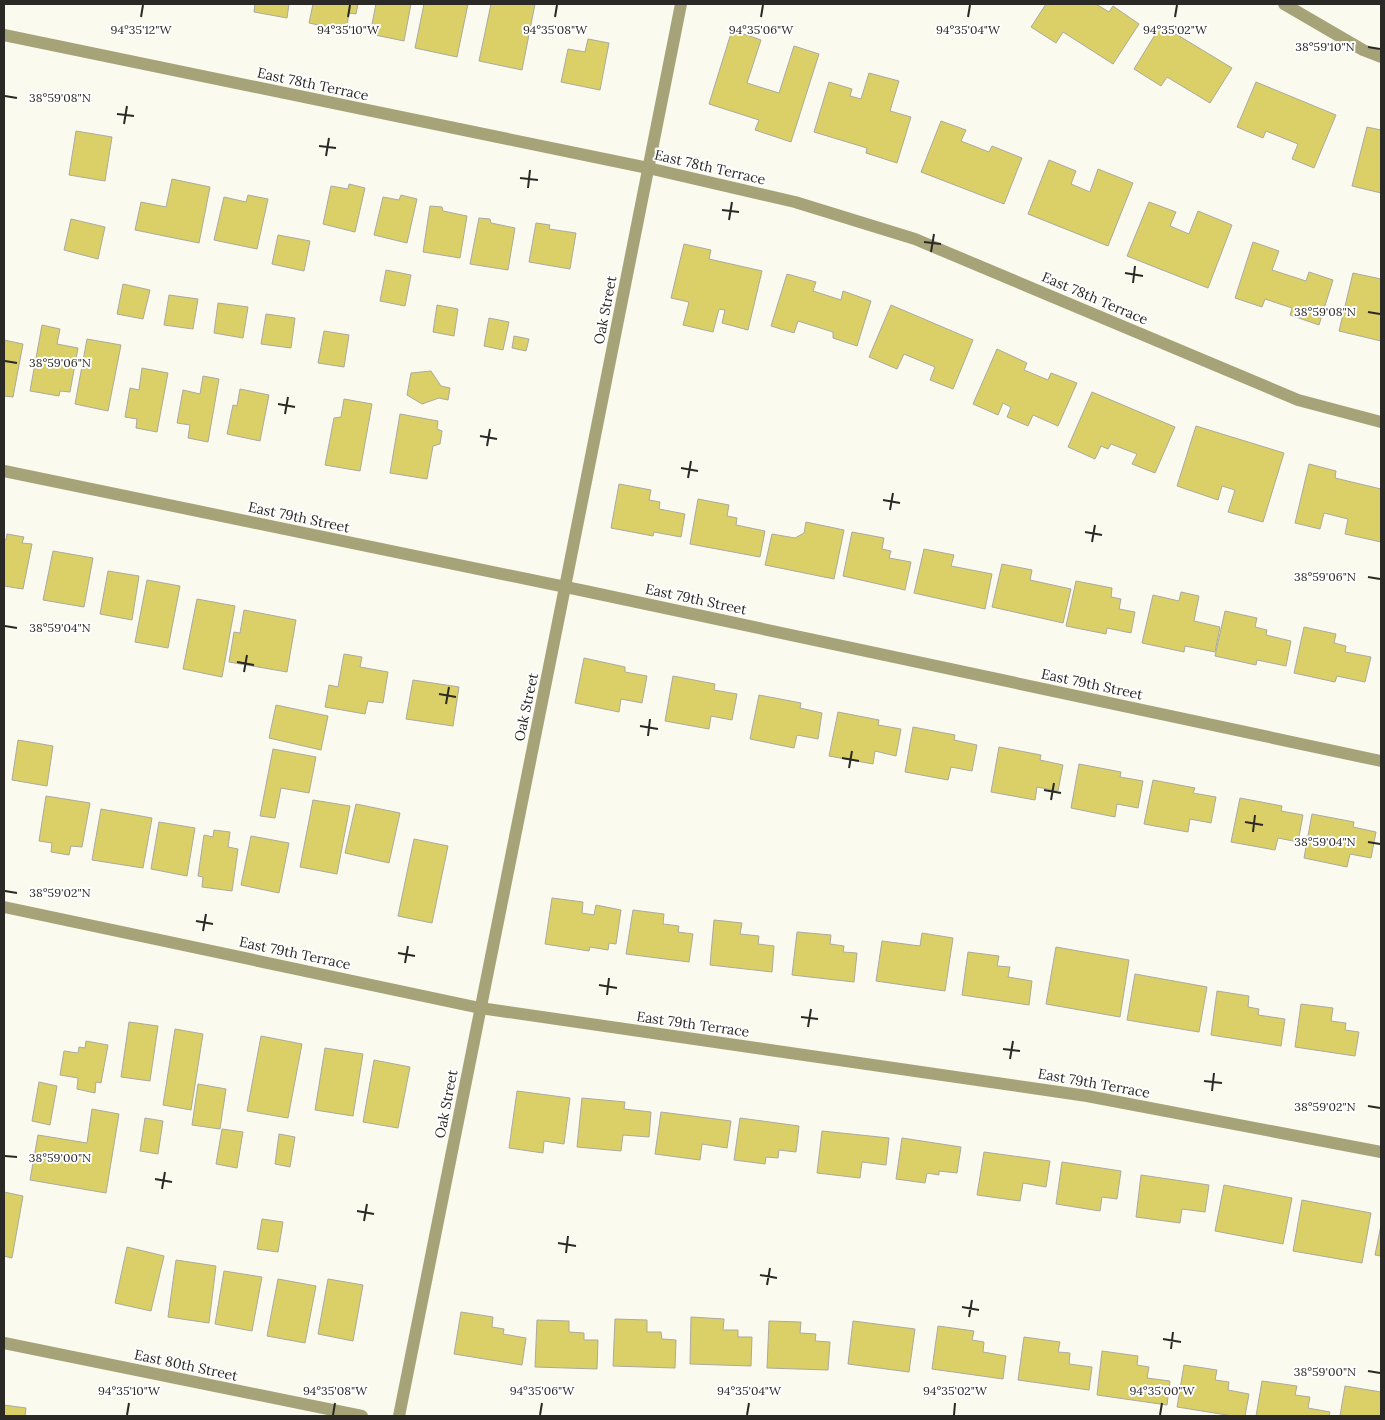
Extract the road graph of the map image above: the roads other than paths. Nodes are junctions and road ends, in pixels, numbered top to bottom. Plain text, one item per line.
1 (680, 4) edge
2 (1284, 4) edge
3 (4, 35) edge
4 (1381, 56) edge
5 (648, 168) junction
6 (1381, 422) edge
7 (4, 471) edge
8 (566, 587) junction
9 (1381, 761) edge
10 (4, 907) edge
11 (480, 1008) junction
12 (1381, 1152) edge
13 (4, 1343) edge
14 (362, 1416) edge
15 (399, 1416) edge

1 - 5 street, Oak Street
2 - 4 street
3 - 5 street, East 78th Terrace
5 - 6 street, East 78th Terrace
5 - 8 street, Oak Street
7 - 8 street, East 79th Street
8 - 9 street, East 79th Street
8 - 11 street, Oak Street
10 - 11 street, East 79th Terrace
11 - 12 street, East 79th Terrace
11 - 15 street, Oak Street
13 - 14 street, East 80th Street

